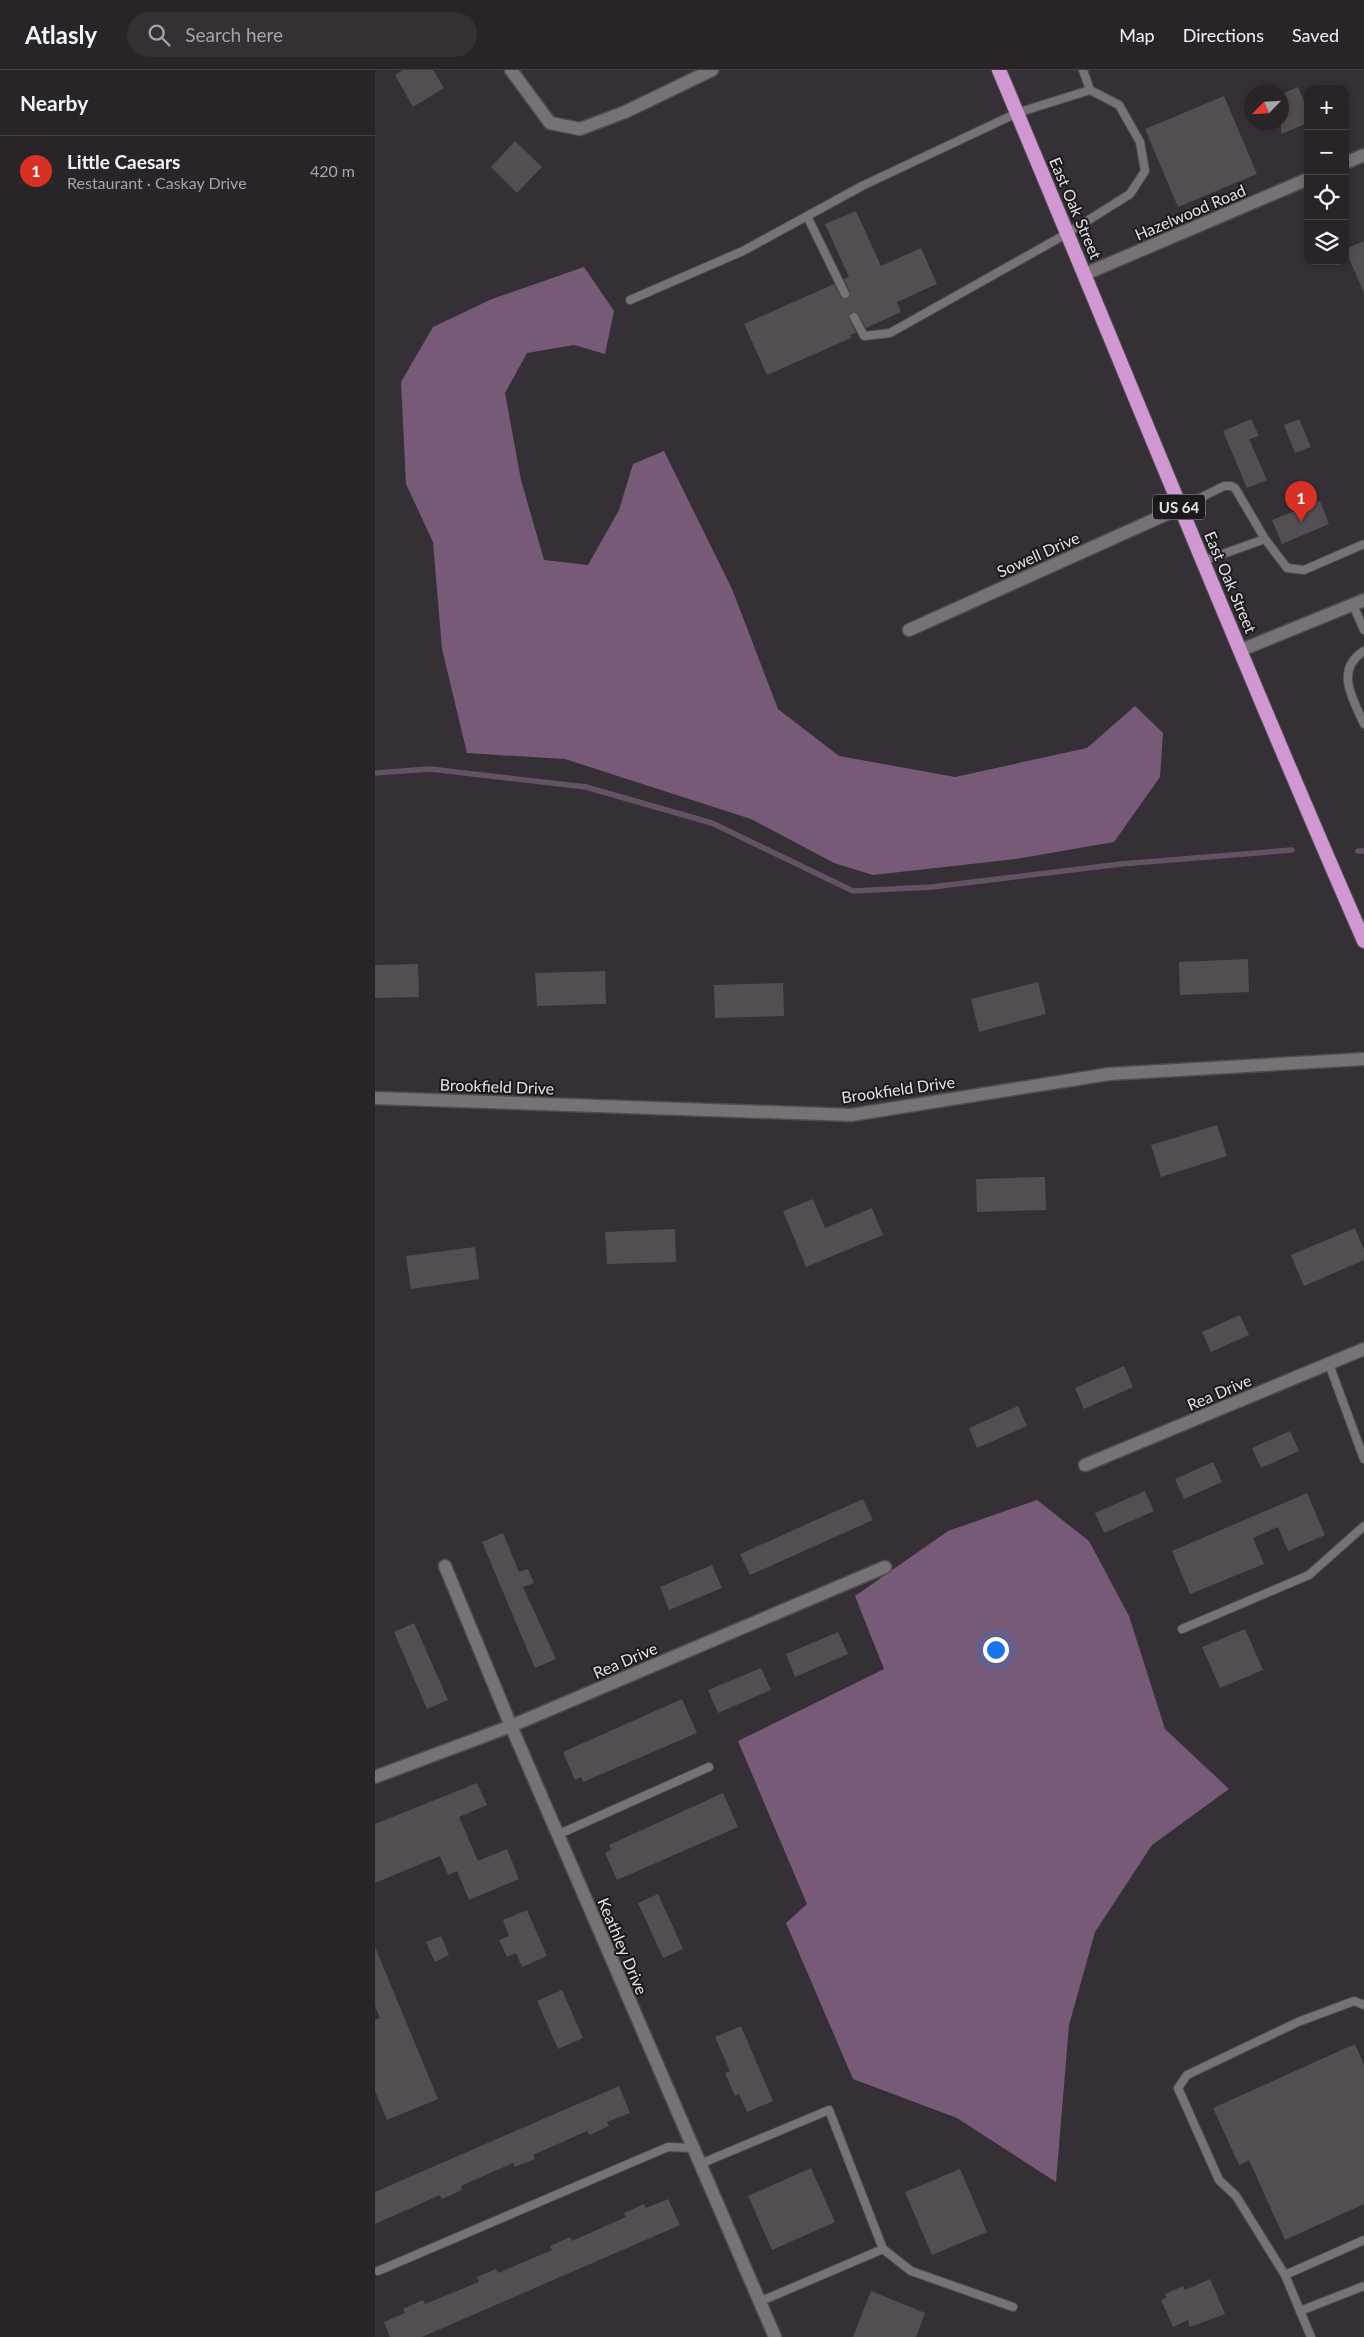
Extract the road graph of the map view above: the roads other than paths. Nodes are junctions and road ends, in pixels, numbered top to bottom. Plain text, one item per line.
1 (511, 70) edge
2 (712, 70) edge
3 (999, 70) edge
4 (1083, 70) edge
5 (1090, 90) junction
6 (1017, 113) junction
7 (1364, 155) edge
8 (1349, 161) edge
9 (1304, 181) edge
10 (807, 216) junction
11 (1068, 234) junction
12 (1085, 274) junction
13 (845, 294) dead end
14 (630, 300) dead end
15 (854, 317) dead end
16 (1180, 508) junction
17 (1265, 540) junction
18 (1364, 544) edge
19 (1203, 561) junction
20 (1358, 603) edge
21 (909, 630) dead end
22 (1364, 630) edge
23 (1241, 650) junction
24 (1364, 651) edge
25 (1364, 724) edge
26 (1364, 941) edge
27 (1364, 1059) edge
28 (375, 1098) edge
29 (1364, 1349) edge
30 (1329, 1364) junction
31 (1364, 1459) edge
32 (1085, 1466) dead end
33 (1364, 1526) edge
34 (445, 1566) dead end
35 (885, 1567) dead end
36 (1182, 1629) dead end
37 (511, 1726) junction
38 (709, 1767) dead end
39 (375, 1777) edge
40 (557, 1835) junction
41 (1364, 2005) edge
42 (693, 2148) junction
43 (700, 2164) junction
44 (1364, 2240) edge
45 (883, 2249) junction
46 (378, 2271) dead end
47 (1285, 2275) junction
48 (1364, 2286) edge
49 (759, 2302) junction
50 (1013, 2307) dead end
51 (1300, 2312) junction
52 (774, 2337) edge
53 (1311, 2337) edge

1 - 2 street
3 - 6 highway, East Oak Street / US 64
4 - 5 lane
5 - 6 lane
5 - 11 lane
6 - 10 lane
6 - 11 highway, East Oak Street / US 64
7 - 8 street
9 - 12 street, Hazelwood Road
10 - 13 lane
10 - 14 lane
11 - 12 highway, East Oak Street / US 64
11 - 15 lane
12 - 16 highway, East Oak Street / US 64
16 - 17 lane
16 - 19 highway, East Oak Street / US 64
16 - 21 street, Sowell Drive
17 - 18 lane
17 - 19 lane
19 - 23 highway, East Oak Street / US 64
20 - 22 lane
20 - 23 street
23 - 26 highway, East Oak Street / US 64
24 - 25 lane
27 - 28 street, Brookfield Drive
29 - 30 street, Rea Drive
30 - 31 lane
30 - 32 street, Rea Drive
33 - 36 lane
34 - 37 street, Keathley Drive
35 - 37 street, Rea Drive
37 - 39 street, Rea Drive
37 - 40 street, Keathley Drive
38 - 40 lane
40 - 42 street, Keathley Drive
41 - 47 lane
42 - 43 street, Keathley Drive
42 - 46 lane
43 - 45 lane
43 - 49 street, Keathley Drive
44 - 47 lane
45 - 49 lane
45 - 50 lane
47 - 51 lane
48 - 51 lane
49 - 52 street, Keathley Drive
51 - 53 lane

